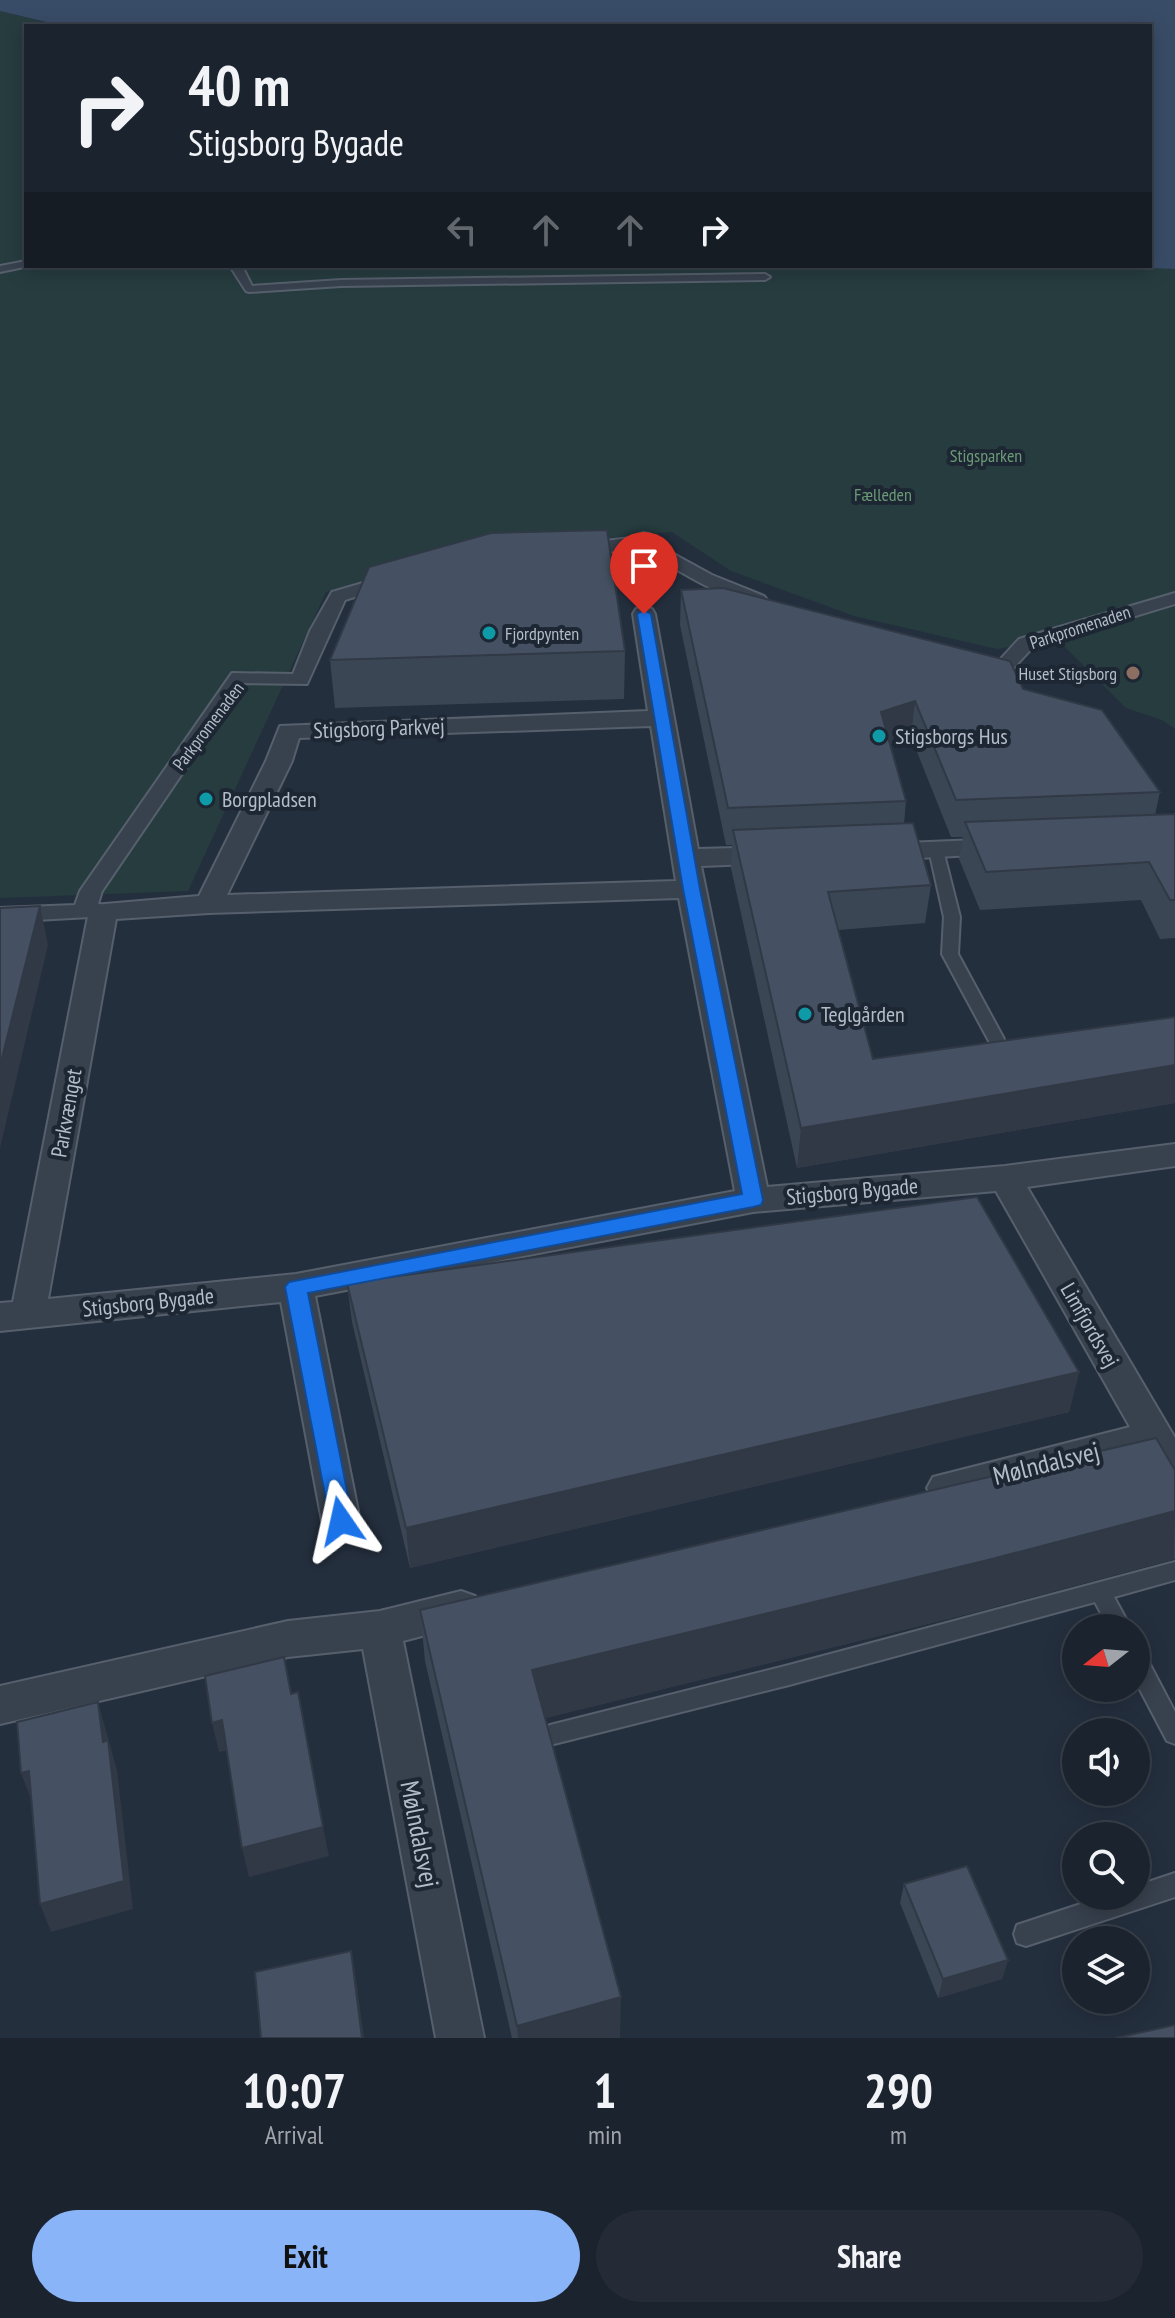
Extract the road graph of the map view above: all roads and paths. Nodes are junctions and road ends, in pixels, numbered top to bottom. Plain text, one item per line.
1 (24, 264) edge
2 (238, 268) edge
3 (0, 269) edge
4 (765, 277) dead end
5 (556, 551) edge
6 (409, 575) edge
7 (1175, 598) edge
8 (770, 605) edge
9 (644, 614) dead end
10 (957, 659) edge
11 (659, 718) junction
12 (1029, 846) edge
13 (936, 850) junction
14 (859, 852) edge
15 (796, 854) edge
16 (686, 858) junction
17 (691, 889) junction
18 (209, 904) junction
19 (93, 912) junction
20 (0, 915) edge
21 (996, 1039) edge
22 (1175, 1155) edge
23 (1005, 1178) junction
24 (753, 1200) junction
25 (296, 1287) junction
26 (14, 1316) edge
27 (1153, 1436) junction
28 (1175, 1472) edge
29 (906, 1498) edge
30 (341, 1521) dead end
31 (1175, 1571) edge
32 (1101, 1592) junction
33 (504, 1598) edge
34 (1113, 1614) edge
35 (380, 1629) junction
36 (1150, 1684) edge
37 (0, 1705) edge
38 (1173, 1724) edge
39 (550, 1735) edge
40 (1175, 1885) edge
41 (1026, 1934) dead end
42 (460, 2038) edge

1 - 3 lane
2 - 4 lane
5 - 8 street
6 - 19 street, Parkpromenaden
7 - 10 street, Parkpromenaden
9 - 11 street
11 - 16 street
11 - 18 street, Stigsborg Parkvej
12 - 13 street
13 - 14 street
13 - 21 lane
15 - 16 street
16 - 17 street
17 - 18 street
17 - 24 street
18 - 19 street
19 - 20 street
19 - 26 street, Parkvænget
22 - 23 street, Stigsborg Bygade
23 - 24 street, Stigsborg Bygade
23 - 27 street, Limfjordsvej
24 - 25 street, Stigsborg Bygade
25 - 26 street, Stigsborg Bygade
25 - 30 street
27 - 28 street, Limfjordsvej
27 - 29 street, Mølndalsvej
31 - 32 lane
32 - 34 lane
32 - 39 lane
33 - 35 street
35 - 37 street
35 - 42 street, Mølndalsvej
36 - 38 lane
40 - 41 lane

